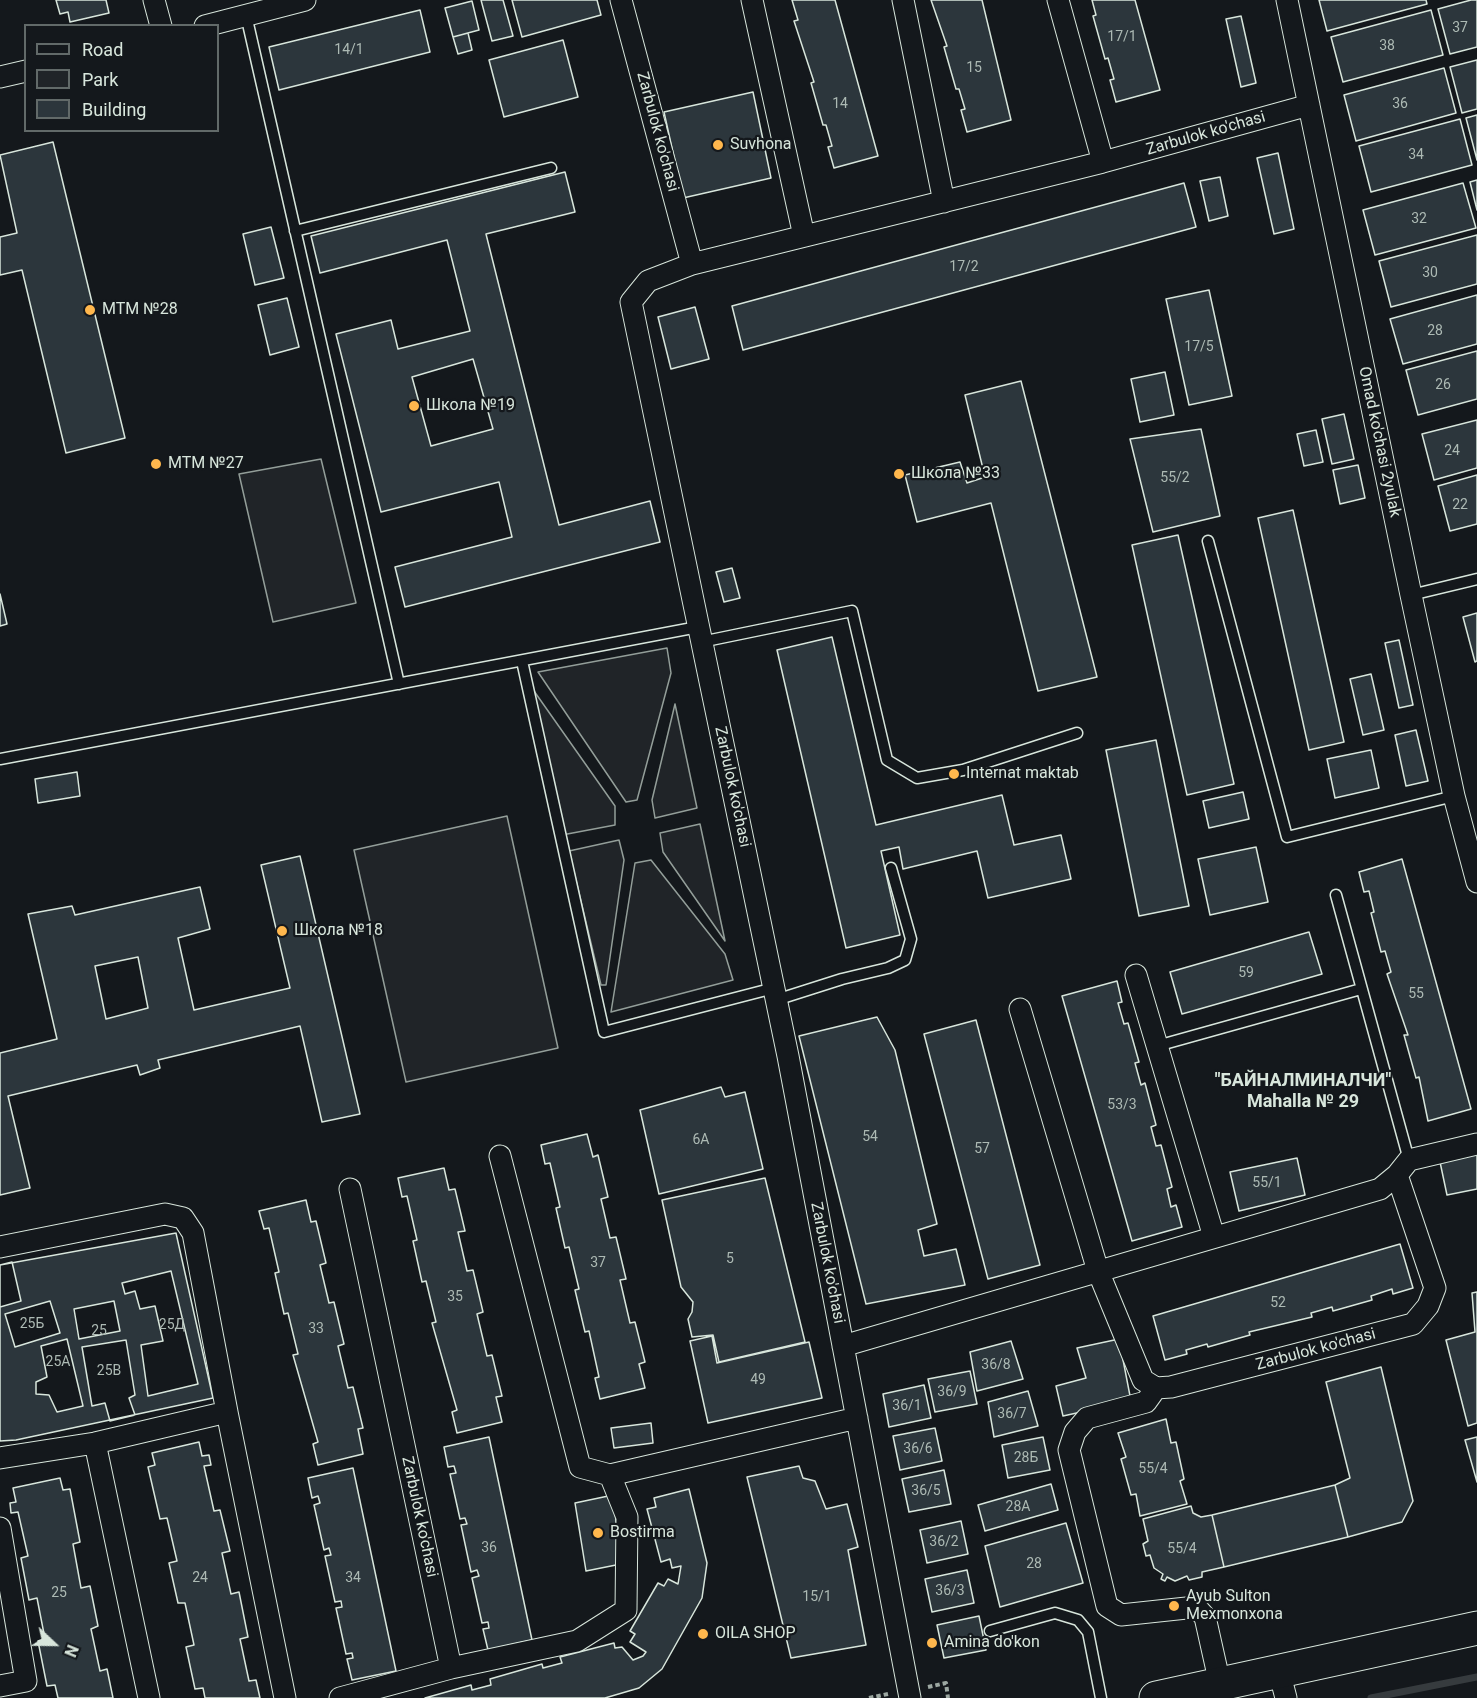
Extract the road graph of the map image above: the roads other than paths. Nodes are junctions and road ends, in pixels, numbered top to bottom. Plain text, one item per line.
1 (154, 0) edge
2 (303, 0) edge
3 (621, 0) edge
4 (752, 0) edge
5 (903, 0) edge
6 (1058, 0) edge
7 (1287, 0) edge
8 (246, 15) junction
9 (160, 24) edge
10 (212, 24) edge
11 (24, 71) edge
12 (0, 77) edge
13 (1309, 105) junction
14 (1103, 162) junction
15 (551, 168) dead end
16 (944, 202) junction
17 (295, 231) junction
18 (804, 236) junction
19 (692, 264) junction
20 (1208, 541) dead end
21 (1477, 579) edge
22 (1411, 595) junction
23 (700, 634) junction
24 (522, 661) junction
25 (399, 684) junction
26 (1077, 733) dead end
27 (0, 759) edge
28 (1455, 796) junction
29 (891, 868) dead end
30 (1477, 882) edge
31 (1336, 895) dead end
32 (1136, 975) dead end
33 (1361, 989) junction
34 (775, 994) junction
35 (1020, 1009) dead end
36 (1157, 1046) junction
37 (1477, 1144) edge
38 (500, 1156) dead end
39 (1403, 1167) junction
40 (350, 1189) dead end
41 (1214, 1237) junction
42 (0, 1247) edge
43 (1098, 1271) junction
44 (843, 1346) junction
45 (1156, 1388) junction
46 (227, 1412) junction
47 (857, 1418) junction
48 (95, 1443) junction
49 (0, 1458) edge
50 (610, 1475) junction
51 (0, 1528) edge
52 (1477, 1628) edge
53 (990, 1631) dead end
54 (451, 1668) junction
55 (1220, 1684) junction
56 (1282, 1685) edge
57 (0, 1686) edge
58 (28, 1689) edge
59 (149, 1698) edge
60 (285, 1698) edge
61 (340, 1698) edge
62 (910, 1698) edge
63 (1101, 1698) edge
64 (1156, 1698) edge

1 - 9 street
2 - 8 street
3 - 19 street, Zarbulok ko'chasi
4 - 18 street
5 - 16 street
6 - 14 street
7 - 13 street, Omad ko'chasi 2yulak
8 - 10 street
8 - 17 lane
11 - 12 street
13 - 14 street, Zarbulok ko'chasi
13 - 22 street, Omad ko'chasi 2yulak
14 - 16 street, Zarbulok ko'chasi
15 - 17 lane
16 - 18 street, Zarbulok ko'chasi
17 - 25 lane
18 - 19 street, Zarbulok ko'chasi
19 - 23 street, Zarbulok ko'chasi
20 - 28 lane
21 - 22 lane
22 - 28 street, Omad ko'chasi 2yulak
23 - 24 lane
23 - 26 lane
23 - 34 street, Zarbulok ko'chasi
24 - 25 lane
24 - 34 lane
25 - 27 lane
28 - 30 street, Omad ko'chasi 2yulak
29 - 34 lane
31 - 33 lane
32 - 36 street
33 - 36 lane
33 - 39 lane
34 - 44 street, Zarbulok ko'chasi
35 - 43 street
36 - 41 street
37 - 39 street, Zarbulok ko'chasi
38 - 50 street
39 - 41 street, Zarbulok ko'chasi
39 - 45 street, Zarbulok ko'chasi
40 - 54 street, Zarbulok ko'chasi
41 - 43 street, Zarbulok ko'chasi
42 - 46 street
43 - 44 street, Zarbulok ko'chasi
43 - 45 street
44 - 47 street, Zarbulok ko'chasi
45 - 55 street
46 - 48 street
46 - 60 street
47 - 50 street
47 - 62 street, Zarbulok ko'chasi
48 - 49 street
48 - 59 street
50 - 54 street
51 - 58 street
52 - 56 main road
53 - 63 lane
54 - 61 street
55 - 56 main road
55 - 64 main road
57 - 58 street

